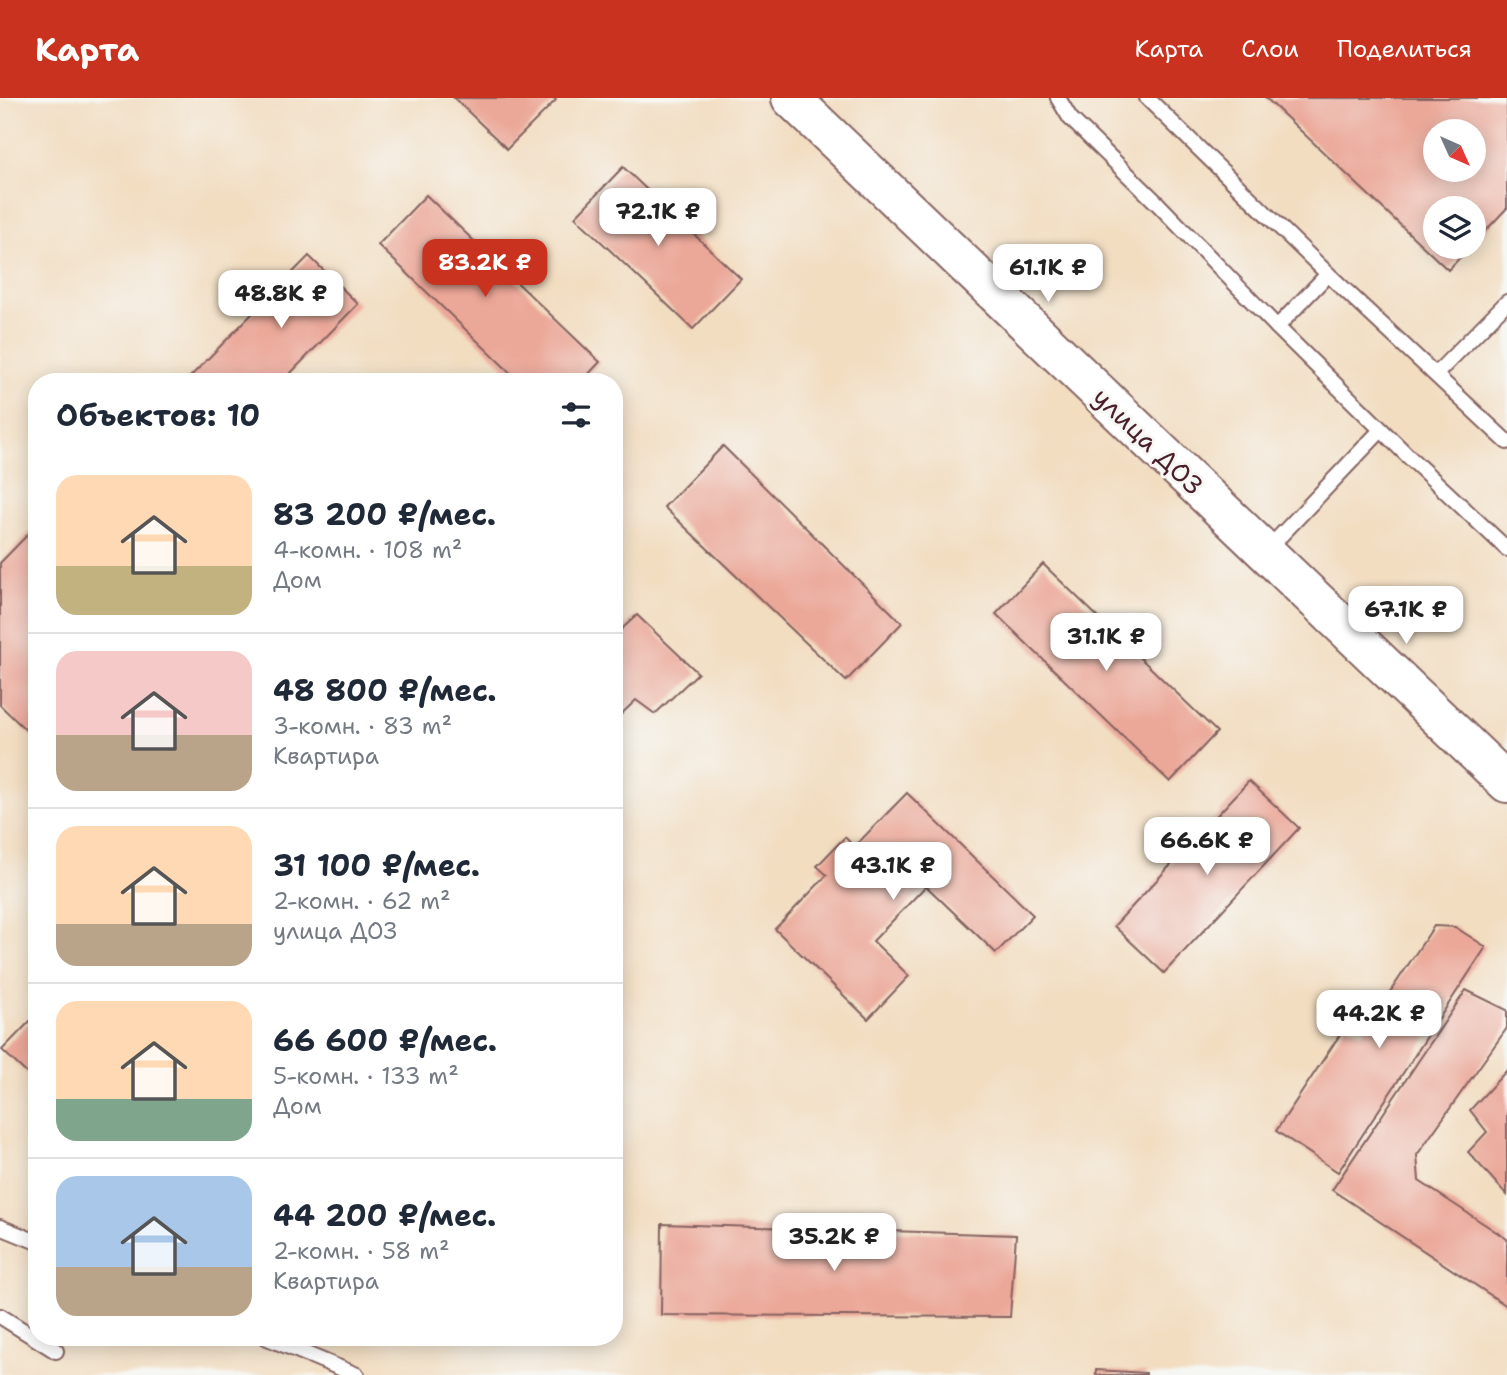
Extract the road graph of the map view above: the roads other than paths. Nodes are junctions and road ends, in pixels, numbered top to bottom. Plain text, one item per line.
1 (791, 98) edge
2 (1058, 98) edge
3 (1147, 98) edge
4 (1328, 274) junction
5 (1507, 302) edge
6 (1277, 327) junction
7 (1436, 374) junction
8 (1381, 430) junction
9 (1507, 442) edge
10 (1507, 549) edge
11 (1265, 552) junction
12 (1507, 783) edge
13 (0, 1227) edge
14 (28, 1238) edge
15 (0, 1316) edge
16 (28, 1334) edge
17 (48, 1346) edge
18 (287, 1346) edge
19 (56, 1351) dead end
20 (357, 1375) edge

1 - 11 main road, улица ДОЗ
2 - 6 lane
3 - 4 lane
4 - 6 lane
4 - 7 lane
5 - 7 lane
6 - 8 lane
7 - 9 lane
8 - 10 lane
8 - 11 lane
11 - 12 main road, улица ДОЗ
13 - 14 lane
15 - 16 lane
17 - 19 lane
18 - 20 lane

